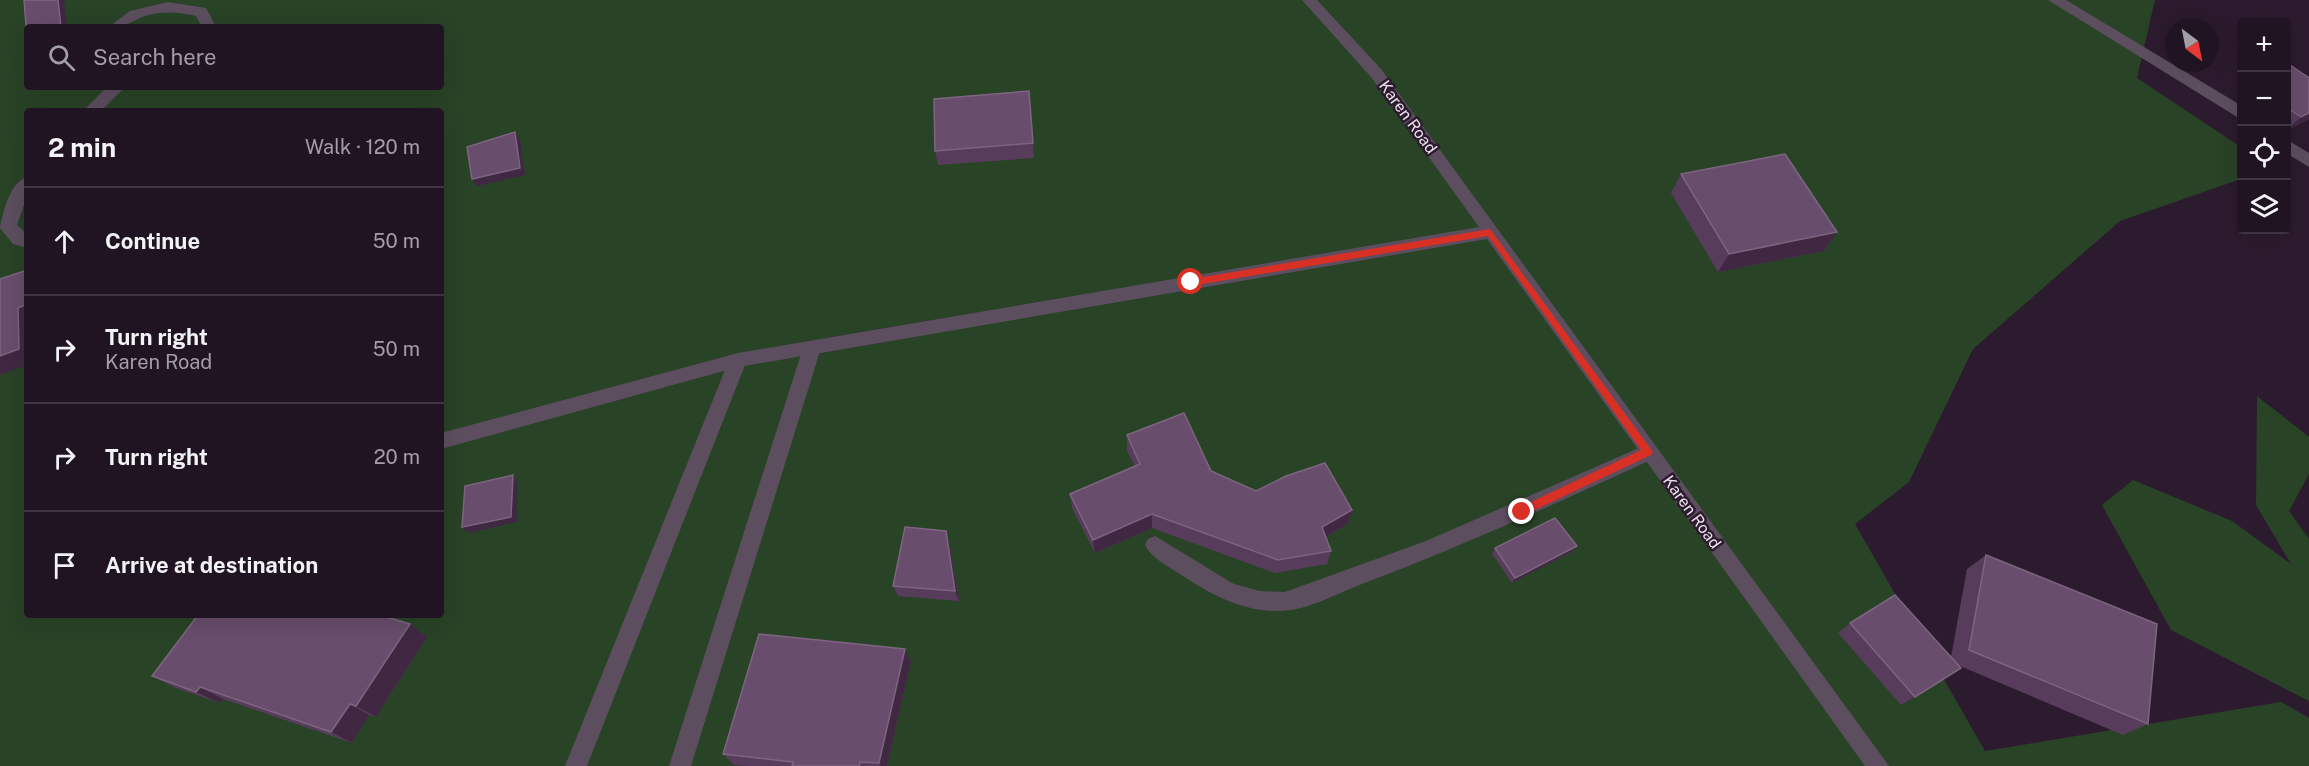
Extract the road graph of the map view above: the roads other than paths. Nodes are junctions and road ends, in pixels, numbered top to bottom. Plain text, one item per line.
1 (1309, 0) edge
2 (2055, 0) edge
3 (119, 24) edge
4 (207, 24) edge
5 (114, 90) edge
6 (94, 108) edge
7 (2237, 112) edge
8 (2291, 148) edge
9 (2309, 161) edge
10 (24, 188) edge
11 (1490, 232) junction
12 (24, 240) edge
13 (812, 348) junction
14 (738, 360) junction
15 (444, 440) edge
16 (1648, 452) junction
17 (1155, 545) dead end
18 (576, 766) edge
19 (681, 766) edge
20 (1878, 766) edge

1 - 11 street, Karen Road
2 - 7 street
3 - 4 street
5 - 6 street
8 - 9 street
10 - 12 street
11 - 13 street
11 - 16 street, Karen Road
13 - 14 street
13 - 19 street
14 - 15 street
14 - 18 street
16 - 17 street
16 - 20 street, Karen Road

